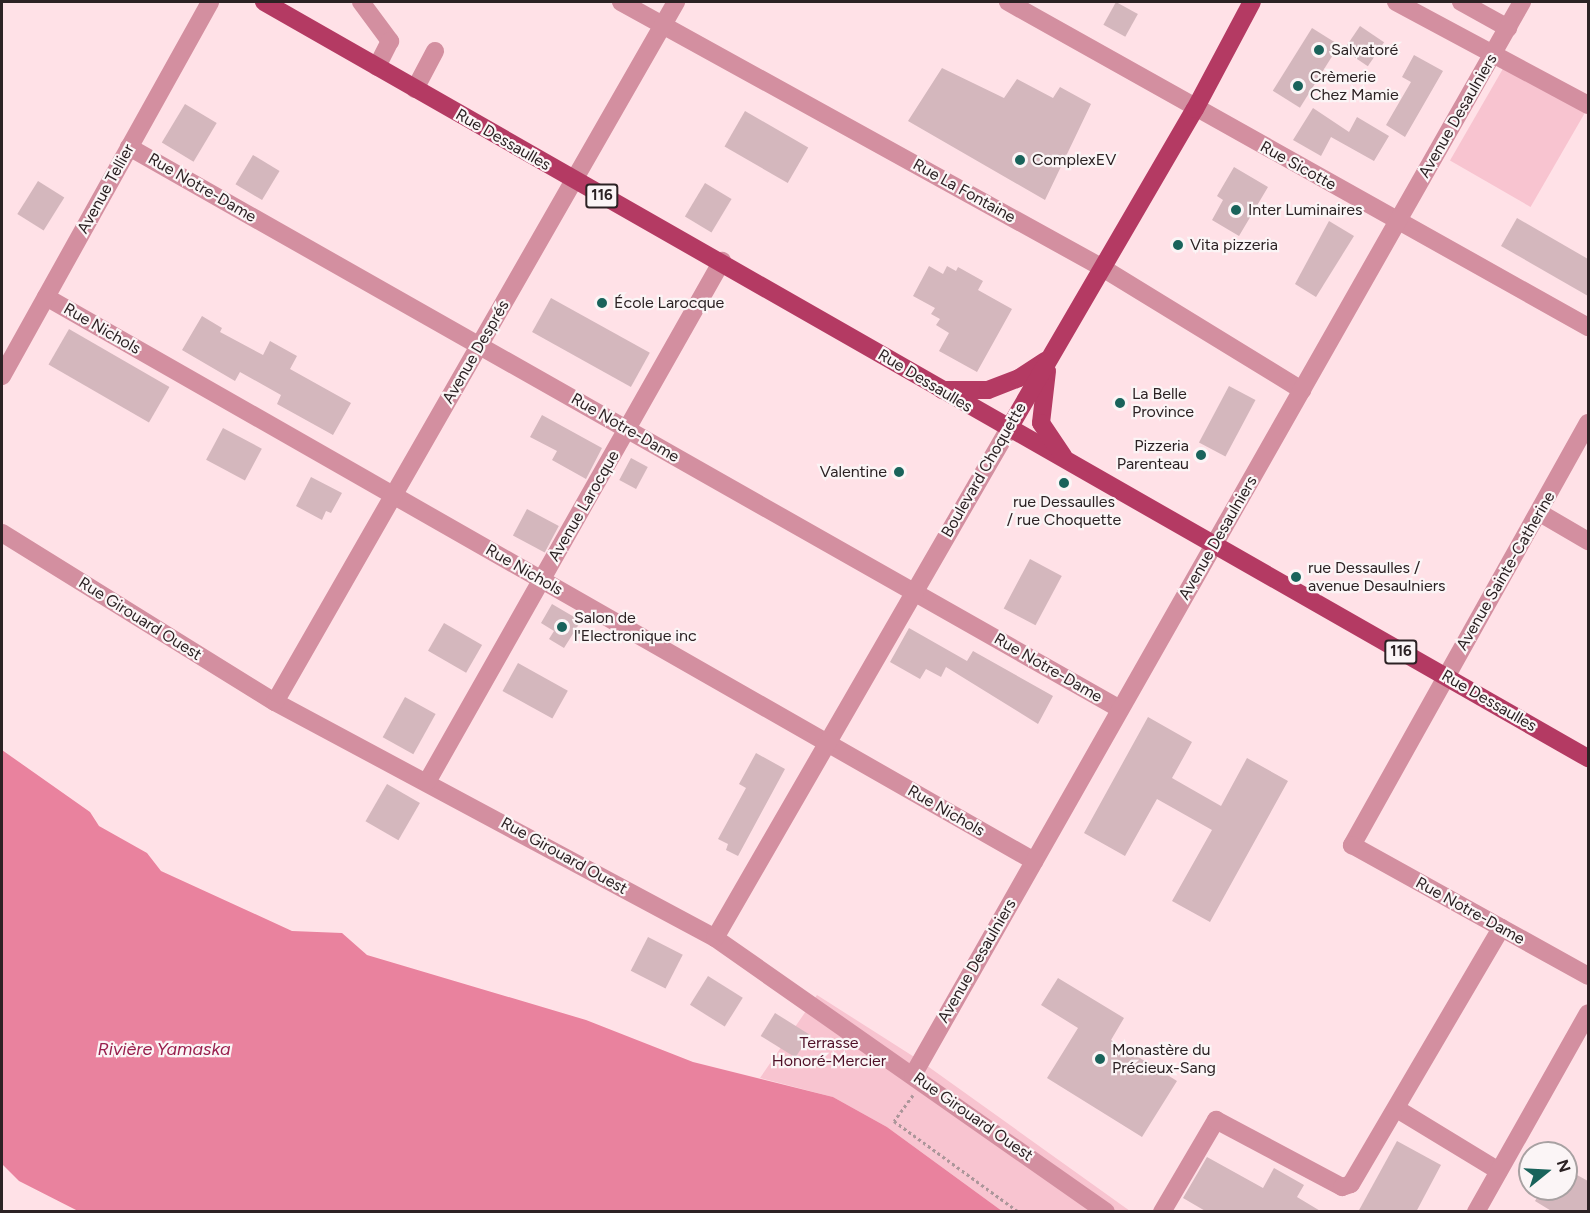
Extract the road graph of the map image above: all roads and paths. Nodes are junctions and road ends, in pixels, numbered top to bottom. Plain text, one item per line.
1 (210, 2) edge
2 (264, 2) edge
3 (361, 2) edge
4 (621, 2) edge
5 (676, 2) edge
6 (1008, 2) edge
7 (1252, 2) edge
8 (1396, 2) edge
9 (1461, 2) edge
10 (1522, 2) edge
11 (661, 25) junction
12 (1508, 28) junction
13 (435, 51) dead end
14 (1494, 52) junction
15 (377, 67) junction
16 (416, 89) junction
17 (1588, 105) edge
18 (1196, 109) junction
19 (129, 147) junction
20 (576, 182) junction
21 (1398, 222) junction
22 (722, 261) junction
23 (1101, 267) junction
24 (46, 297) junction
25 (1588, 327) edge
26 (480, 346) junction
27 (1049, 358) junction
28 (2, 376) edge
29 (941, 390) junction
30 (1302, 390) junction
31 (1588, 423) edge
32 (627, 429) junction
33 (1008, 430) junction
34 (1072, 466) junction
35 (394, 495) junction
36 (1540, 513) junction
37 (2, 533) edge
38 (1588, 541) edge
39 (1214, 546) junction
40 (542, 580) junction
41 (914, 592) junction
42 (1445, 677) junction
43 (275, 702) junction
44 (1120, 709) junction
45 (827, 743) junction
46 (1588, 758) edge
47 (427, 782) junction
48 (1352, 845) joint
49 (1034, 861) junction
50 (1502, 928) junction
51 (715, 938) junction
52 (1588, 976) edge
53 (1588, 1013) edge
54 (917, 1078) junction
55 (1397, 1109) junction
56 (1499, 1171) junction
57 (1019, 1212) edge
58 (1106, 1212) edge
59 (1162, 1212) edge
60 (1476, 1212) edge

1 - 19 street, Avenue Tellier
2 - 15 main road, Rue Dessaulles / 116
3 - 15 street
4 - 11 street, Rue La Fontaine
5 - 11 street, Avenue Després
6 - 18 street, Rue Sicotte
7 - 18 main road, Boulevard Choquette
8 - 14 street
9 - 12 street
10 - 12 street, Avenue Desaulniers
11 - 20 street, Avenue Després
11 - 23 street, Rue La Fontaine
12 - 14 street, Avenue Desaulniers
13 - 16 street
14 - 17 street
14 - 21 street, Avenue Desaulniers
15 - 16 main road, Rue Dessaulles / 116
16 - 20 main road, Rue Dessaulles / 116
18 - 21 street, Rue Sicotte
18 - 23 main road, Boulevard Choquette
19 - 24 street, Avenue Tellier
19 - 26 street, Rue Notre-Dame
20 - 22 main road, Rue Dessaulles / 116
20 - 26 street, Avenue Després
21 - 25 street, Rue Sicotte
21 - 30 street, Avenue Desaulniers
22 - 29 main road, Rue Dessaulles / 116
22 - 32 street, Avenue Larocque
23 - 27 main road, Boulevard Choquette
23 - 30 street, Rue La Fontaine
24 - 28 street, Avenue Tellier
24 - 35 street, Rue Nichols
26 - 32 street, Rue Notre-Dame
26 - 35 street, Avenue Després
27 - 29 main road
27 - 33 main road, Boulevard Choquette
27 - 34 main road
29 - 33 main road, Rue Dessaulles / 116
30 - 39 street, Avenue Desaulniers
31 - 36 street, Avenue Sainte-Catherine
32 - 40 street, Avenue Larocque
32 - 41 street, Rue Notre-Dame
33 - 34 main road, Rue Dessaulles / 116
33 - 41 street, Boulevard Choquette
34 - 39 main road, Rue Dessaulles / 116
35 - 40 street, Rue Nichols
35 - 43 street, Avenue Després
36 - 38 street
36 - 42 street, Avenue Sainte-Catherine
37 - 43 street, Rue Girouard Ouest
39 - 42 main road, Rue Dessaulles / 116
39 - 44 street, Avenue Desaulniers
40 - 45 street, Rue Nichols
40 - 47 street, Avenue Larocque
41 - 44 street, Rue Notre-Dame
41 - 45 street, Boulevard Choquette
42 - 46 main road, Rue Dessaulles / 116
42 - 48 street, Avenue Sainte-Catherine
43 - 47 street, Rue Girouard Ouest
44 - 49 street, Avenue Desaulniers
45 - 49 street, Rue Nichols
45 - 51 street, Boulevard Choquette
47 - 51 street, Rue Girouard Ouest
48 - 50 street, Rue Notre-Dame
49 - 54 street, Avenue Desaulniers
50 - 52 street, Rue Notre-Dame
50 - 55 street
51 - 54 street, Rue Girouard Ouest
53 - 56 street
54 - 57 path
54 - 58 street, Rue Girouard Ouest
55 - 56 street
55 - 59 street
56 - 60 street

